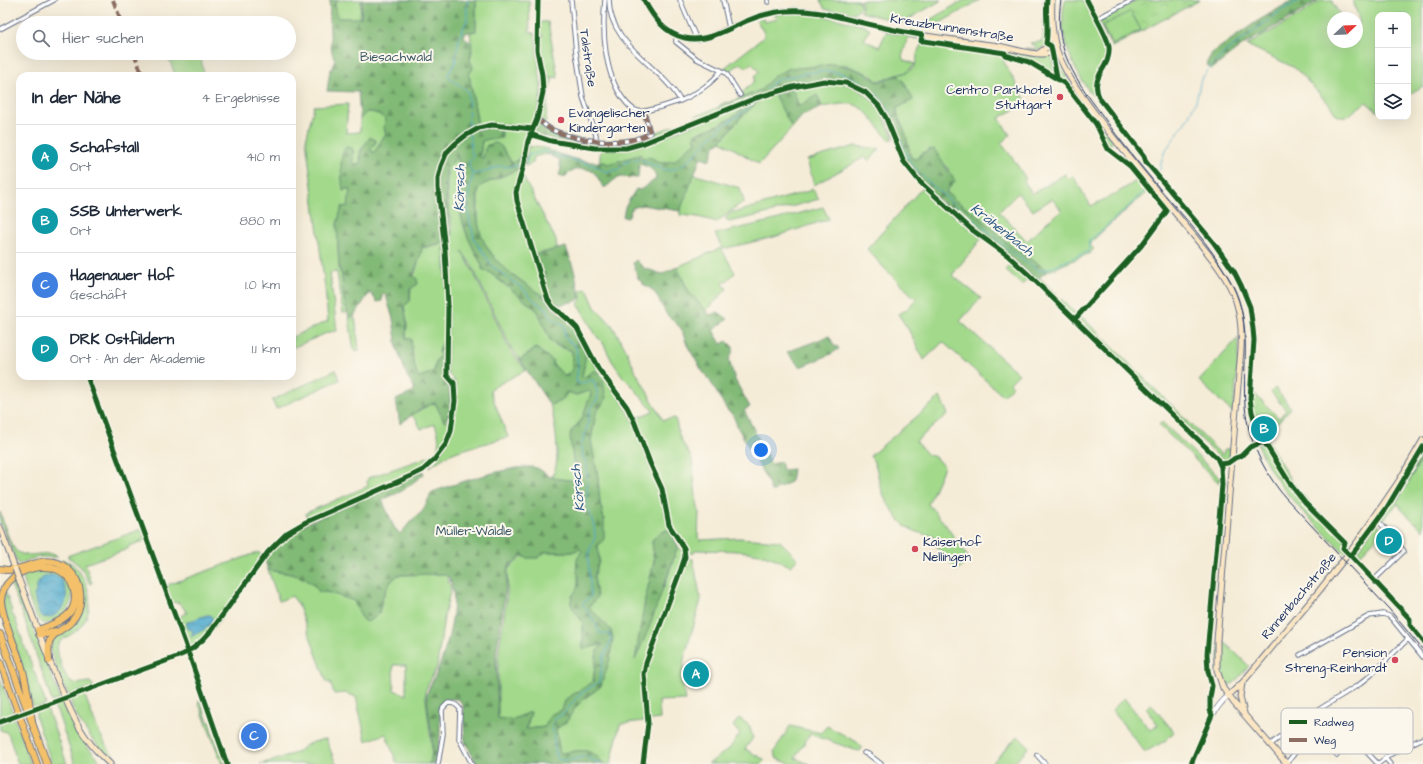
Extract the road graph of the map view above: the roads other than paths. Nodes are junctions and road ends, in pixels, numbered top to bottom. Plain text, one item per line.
1 (54, 0) edge
2 (538, 0) edge
3 (571, 0) edge
4 (605, 0) edge
5 (609, 0) edge
6 (644, 0) edge
7 (680, 0) edge
8 (723, 0) edge
9 (1052, 0) edge
10 (1087, 0) edge
11 (1133, 0) edge
12 (24, 16) edge
13 (16, 20) edge
14 (729, 28) junction
15 (1053, 28) junction
16 (0, 29) edge
17 (676, 35) junction
18 (696, 38) junction
19 (1057, 50) junction
20 (1037, 54) junction
21 (721, 70) junction
22 (740, 95) dead end
23 (680, 100) junction
24 (644, 111) junction
25 (537, 119) junction
26 (596, 140) junction
27 (601, 148) dead end
28 (1423, 440) edge
29 (1374, 519) junction
30 (0, 527) edge
31 (0, 569) edge
32 (1374, 580) dead end
33 (59, 631) junction
34 (38, 632) junction
35 (0, 634) edge
36 (1408, 639) junction
37 (1300, 655) dead end
38 (1423, 657) edge
39 (49, 661) junction
40 (0, 662) edge
41 (1243, 682) junction
42 (1228, 696) junction
43 (1322, 708) edge
44 (1246, 717) junction
45 (32, 721) junction
46 (1281, 737) edge
47 (1423, 738) edge
48 (1413, 743) edge
49 (1271, 744) junction
50 (864, 753) dead end
51 (1294, 754) edge
52 (1368, 754) edge
53 (1391, 754) edge
54 (1037, 755) dead end
55 (1384, 758) junction
56 (37, 764) edge
57 (47, 764) edge
58 (110, 764) edge
59 (438, 764) edge
60 (472, 764) edge
61 (881, 764) edge
62 (1045, 764) edge
63 (1191, 764) edge
64 (1287, 764) edge
65 (1378, 764) edge
66 (1390, 764) edge

1 - 12 street
2 - 25 street
3 - 26 street, Talstraße
4 - 24 street
5 - 23 street
6 - 17 main road
7 - 18 street
8 - 14 street
9 - 15 main road
10 - 11 street
13 - 16 street
14 - 18 main road, Kreuzbrunnenstraße
14 - 20 main road, Kreuzbrunnenstraße
15 - 19 main road
15 - 20 main road
17 - 18 main road
17 - 21 street
19 - 20 main road, Kreuzbrunnenstraße
19 - 42 main road
21 - 22 street
21 - 23 street
23 - 24 street
24 - 26 street
25 - 26 street
25 - 27 street
28 - 29 main road, Rinnenbachstraße
29 - 32 street
29 - 41 main road, Rinnenbachstraße
30 - 34 main road, bridge
31 - 33 highway
33 - 34 highway
33 - 39 highway
34 - 39 main road
34 - 45 highway
35 - 45 highway
36 - 37 street
36 - 38 street
36 - 43 street
39 - 58 main road
40 - 56 highway
41 - 42 main road, Rinnenbachstraße
41 - 44 main road
42 - 44 main road
42 - 63 street, Rinnenbachstraße
44 - 49 main road
45 - 57 highway
46 - 49 street
47 - 48 street
49 - 64 main road
50 - 61 street
51 - 64 street
52 - 65 street
53 - 55 street
54 - 62 street
55 - 65 street
55 - 66 street
59 - 60 street

